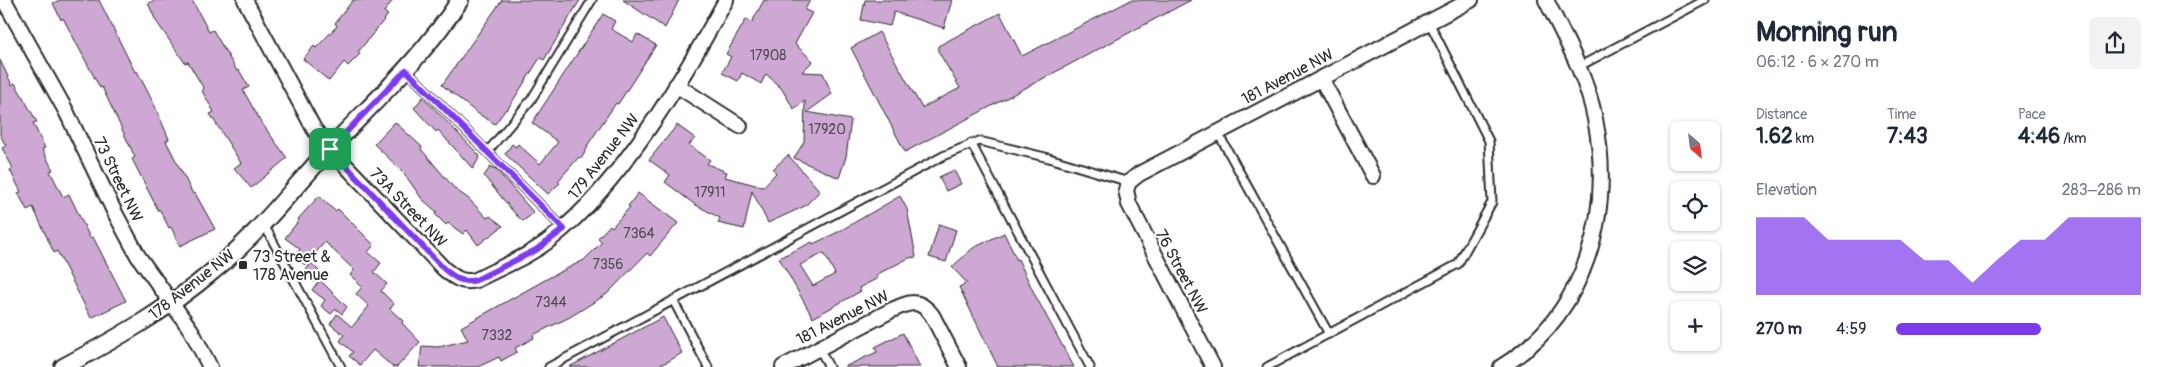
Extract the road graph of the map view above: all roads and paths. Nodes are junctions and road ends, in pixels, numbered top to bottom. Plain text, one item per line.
1 (4, 0) edge
2 (246, 0) edge
3 (460, 0) edge
4 (592, 0) edge
5 (726, 0) edge
6 (1471, 0) edge
7 (1546, 0) edge
8 (1705, 0) edge
9 (1428, 22) junction
10 (1578, 67) junction
11 (406, 70) junction
12 (1321, 78) junction
13 (676, 85) junction
14 (740, 126) dead end
15 (1218, 133) junction
16 (971, 143) junction
17 (330, 149) junction
18 (488, 151) junction
19 (1373, 176) dead end
20 (1127, 186) junction
21 (263, 223) junction
22 (564, 229) junction
23 (460, 281) joint
24 (673, 300) junction
25 (171, 304) junction
26 (1329, 334) junction
27 (819, 348) junction
28 (63, 367) edge
29 (210, 367) edge
30 (341, 367) edge
31 (549, 367) edge
32 (708, 367) edge
33 (783, 367) edge
34 (829, 367) edge
35 (959, 367) edge
36 (1090, 367) edge
37 (1213, 367) edge
38 (1267, 367) edge
39 (1501, 367) edge

1 - 25 street, 73 Street NW
2 - 17 street, 73A Street NW
3 - 11 street, 178 Avenue NW
4 - 18 lane
5 - 13 street, 179 Avenue NW
6 - 9 street, 181 Avenue NW
7 - 10 street
8 - 10 lane
9 - 12 street, 181 Avenue NW
9 - 26 lane
10 - 39 street
11 - 17 street, 178 Avenue NW
11 - 18 lane
12 - 15 street, 181 Avenue NW
12 - 19 street
13 - 14 street
13 - 22 street, 179 Avenue NW
15 - 20 street, 181 Avenue NW
15 - 26 lane
16 - 20 lane
16 - 24 lane
16 - 36 lane
17 - 21 street, 178 Avenue NW
17 - 23 street, 73A Street NW
18 - 22 lane
20 - 37 street, 76 Street NW
21 - 25 street, 178 Avenue NW
21 - 30 lane
22 - 23 street, 179 Avenue NW
24 - 31 lane
24 - 32 lane
25 - 28 street, 178 Avenue NW
25 - 29 street, 73 Street NW
26 - 38 lane
27 - 33 street, 181 Avenue NW
27 - 34 lane
27 - 35 street, 181 Avenue NW

